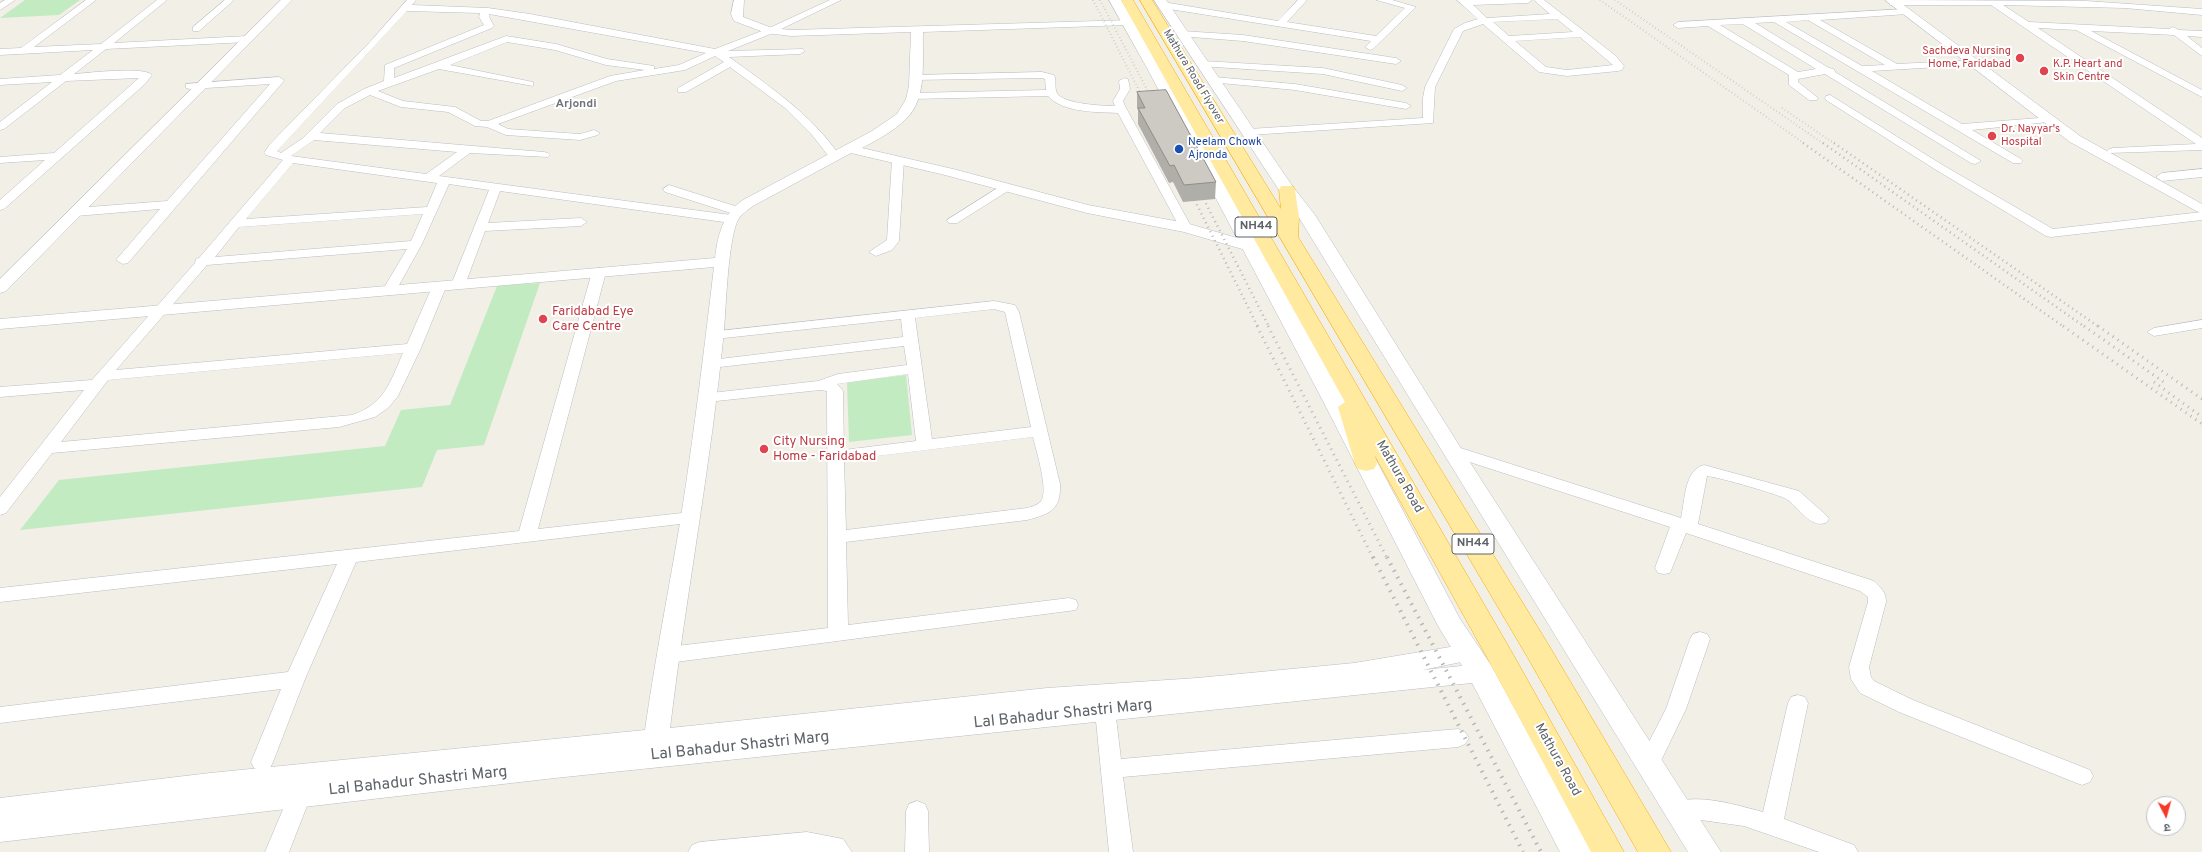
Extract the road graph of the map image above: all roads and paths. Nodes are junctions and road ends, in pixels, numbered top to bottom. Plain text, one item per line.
1 (11, 0) edge
2 (92, 0) edge
3 (163, 0) edge
4 (230, 0) edge
5 (276, 0) edge
6 (288, 0) edge
7 (739, 0) edge
8 (837, 0) edge
9 (1115, 0) edge
10 (1127, 0) edge
11 (1303, 0) edge
12 (1380, 0) edge
13 (1528, 0) edge
14 (1538, 0) edge
15 (1463, 1) edge
16 (1957, 1) edge
17 (2013, 1) edge
18 (1156, 2) edge
19 (1993, 2) junction
20 (2142, 3) edge
21 (409, 4) edge
22 (818, 4) edge
23 (1900, 4) edge
24 (0, 7) edge
25 (484, 11) junction
26 (2202, 12) edge
27 (1559, 16) junction
28 (1811, 18) junction
29 (1777, 20) junction
30 (1484, 21) junction
31 (1128, 22) junction
32 (1746, 22) junction
33 (1281, 23) junction
34 (1711, 24) junction
35 (1678, 25) dead end
36 (2026, 25) junction
37 (2076, 27) junction
38 (196, 29) dead end
39 (917, 30) junction
40 (770, 31) junction
41 (2174, 31) junction
42 (1582, 34) junction
43 (2202, 34) edge
44 (244, 37) junction
45 (1377, 39) junction
46 (1508, 39) junction
47 (1178, 40) junction
48 (103, 46) junction
49 (23, 51) junction
50 (800, 51) dead end
51 (0, 52) edge
52 (717, 53) junction
53 (2202, 53) edge
54 (1364, 55) junction
55 (1155, 58) junction
56 (1396, 61) dead end
57 (1972, 62) junction
58 (730, 63) junction
59 (436, 67) junction
60 (1896, 67) junction
61 (1862, 69) junction
62 (1828, 71) junction
63 (662, 72) junction
64 (1209, 72) junction
65 (1796, 75) junction
66 (62, 78) junction
67 (915, 78) junction
68 (1124, 81) dead end
69 (0, 82) edge
70 (389, 83) junction
71 (529, 84) dead end
72 (196, 86) junction
73 (1402, 88) dead end
74 (682, 90) dead end
75 (368, 91) junction
76 (1050, 93) junction
77 (2202, 94) edge
78 (912, 96) junction
79 (1136, 96) dead end
80 (1120, 97) junction
81 (1813, 98) dead end
82 (1830, 98) dead end
83 (1187, 104) junction
84 (1406, 106) dead end
85 (1122, 110) junction
86 (2048, 119) junction
87 (489, 124) junction
88 (0, 127) edge
89 (1961, 128) junction
90 (1924, 130) junction
91 (1249, 132) junction
92 (594, 133) dead end
93 (1887, 133) junction
94 (311, 136) junction
95 (2200, 147) edge
96 (467, 150) junction
97 (2113, 151) junction
98 (842, 153) junction
99 (544, 155) dead end
100 (56, 156) junction
101 (286, 158) junction
102 (0, 160) edge
103 (898, 160) junction
104 (1975, 161) dead end
105 (2017, 161) dead end
106 (2202, 174) edge
107 (429, 177) junction
108 (2162, 177) junction
109 (445, 179) junction
110 (496, 187) junction
111 (1004, 188) junction
112 (669, 189) dead end
113 (1287, 190) junction
114 (2202, 199) edge
115 (169, 205) junction
116 (0, 206) edge
117 (431, 210) junction
118 (2202, 210) edge
119 (76, 212) junction
120 (734, 215) junction
121 (2202, 216) edge
122 (953, 220) dead end
123 (581, 222) dead end
124 (234, 224) junction
125 (480, 227) junction
126 (1186, 228) junction
127 (1289, 238) junction
128 (416, 244) junction
129 (1249, 246) junction
130 (876, 252) dead end
131 (123, 260) dead end
132 (201, 262) junction
133 (722, 262) junction
134 (599, 272) junction
135 (5, 273) edge
136 (458, 285) junction
137 (439, 287) junction
138 (0, 288) edge
139 (389, 291) junction
140 (162, 311) junction
141 (907, 314) junction
142 (0, 324) edge
143 (2202, 324) edge
144 (2154, 332) dead end
145 (715, 335) junction
146 (910, 341) junction
147 (414, 348) junction
148 (711, 364) junction
149 (914, 369) junction
150 (1338, 370) junction
151 (100, 380) junction
152 (820, 385) junction
153 (0, 392) edge
154 (707, 397) junction
155 (1040, 432) junction
156 (925, 446) junction
157 (48, 448) junction
158 (1451, 450) junction
159 (836, 456) junction
160 (1366, 464) junction
161 (0, 509) edge
162 (692, 518) junction
163 (1820, 519) dead end
164 (1684, 526) junction
165 (527, 536) junction
166 (837, 537) junction
167 (349, 557) junction
168 (1664, 568) dead end
169 (0, 595) edge
170 (1069, 605) dead end
171 (838, 634) junction
172 (1700, 639) dead end
173 (1468, 652) junction
174 (668, 655) junction
175 (1481, 674) junction
176 (295, 679) junction
177 (1104, 703) junction
178 (1798, 703) dead end
179 (0, 715) edge
180 (1458, 738) dead end
181 (656, 747) junction
182 (262, 762) dead end
183 (1649, 763) junction
184 (1112, 769) junction
185 (2082, 776) dead end
186 (304, 785) junction
187 (0, 810) edge
188 (1679, 810) junction
189 (917, 811) dead end
190 (1772, 824) junction
191 (0, 830) edge
192 (277, 852) edge
193 (700, 852) edge
194 (840, 852) edge
195 (917, 852) edge
196 (1121, 852) edge
197 (1576, 852) edge
198 (1608, 852) edge
199 (1655, 852) edge
200 (1705, 852) edge
201 (1846, 852) edge

1 - 24 street
2 - 49 street
3 - 48 street
4 - 38 street
5 - 44 street
6 - 44 street
7 - 40 street
8 - 22 street
9 - 31 main road
10 - 55 highway, Mathura Road Flyover / NH44
11 - 33 street
12 - 45 street
13 - 15 street
14 - 27 street
15 - 30 street
16 - 19 street
16 - 23 street
17 - 19 street
17 - 20 street
18 - 33 street
18 - 47 main road
19 - 36 street
20 - 26 street
20 - 41 street
21 - 25 street
21 - 101 street
22 - 40 street
23 - 28 street
23 - 57 street
23 - 97 street
25 - 52 street
25 - 70 street
27 - 30 street
27 - 42 street
28 - 29 street
28 - 60 street
29 - 32 street
29 - 61 street
30 - 46 street
30 - 91 street
31 - 39 street
31 - 55 main road
32 - 34 street
32 - 62 street
33 - 45 street
34 - 35 street
34 - 65 street
36 - 37 street
36 - 95 street
37 - 41 street
37 - 77 street
39 - 40 street
39 - 67 street
40 - 52 street
41 - 43 street
41 - 53 street
42 - 46 street
42 - 46 street
44 - 48 street
44 - 72 street
45 - 54 street
47 - 54 street
47 - 64 main road
47 - 127 highway, Mathura Road Flyover / NH44
48 - 49 street
48 - 66 street
49 - 51 street
50 - 52 street
52 - 58 street
52 - 63 street
54 - 56 street
55 - 83 highway
55 - 83 highway, Mathura Road Flyover / NH44
55 - 129 main road
57 - 60 street
57 - 86 street
58 - 74 street
58 - 98 street
59 - 63 street
59 - 70 street
59 - 71 street
60 - 61 street
61 - 62 street
61 - 89 street
62 - 65 street
62 - 90 street
63 - 87 street
64 - 73 street
64 - 84 street
64 - 91 main road
65 - 81 street
66 - 69 street
66 - 88 street
66 - 100 street
67 - 76 street
67 - 78 street
68 - 80 street
70 - 75 street
72 - 115 street
72 - 119 street
72 - 135 street
75 - 87 street
75 - 94 street
76 - 78 street
76 - 85 street
78 - 98 street
79 - 80 street
80 - 85 street
82 - 93 street
83 - 150 highway, Mathura Road / NH44
85 - 126 street
86 - 89 street
86 - 118 street
87 - 92 street
89 - 90 street
89 - 105 street
90 - 93 street
90 - 104 street
91 - 113 main road
93 - 121 street
94 - 96 street
94 - 101 street
95 - 97 street
96 - 99 street
96 - 107 street
97 - 108 street
98 - 103 street
98 - 120 street
100 - 102 street
100 - 116 street
101 - 107 street
101 - 124 street
103 - 111 street
103 - 130 street
106 - 108 street
107 - 109 street
108 - 114 street
109 - 110 street
109 - 117 street
110 - 120 street
110 - 125 street
111 - 122 street
111 - 126 street
112 - 120 street
113 - 127 highway
113 - 158 main road
115 - 119 street
115 - 131 street
117 - 124 street
117 - 128 street
119 - 135 street
120 - 133 street
123 - 125 street
124 - 132 street
125 - 136 street
126 - 129 street
127 - 199 highway, NH44
128 - 132 street
128 - 139 street
129 - 160 main road
132 - 140 street
133 - 134 street
133 - 145 street
134 - 136 street
134 - 165 street
135 - 138 street
136 - 137 street
137 - 139 street
137 - 147 street
139 - 140 street
140 - 142 street
140 - 151 street
141 - 145 street
141 - 146 street
141 - 155 street
143 - 144 street
145 - 148 street
146 - 148 street
146 - 149 street
147 - 151 street
147 - 157 street
148 - 154 street
149 - 152 street
149 - 156 street
150 - 160 highway
150 - 198 highway, Mathura Road / NH44
151 - 153 street
151 - 157 street
152 - 154 street
152 - 159 street
154 - 162 street
155 - 156 street
155 - 166 street
156 - 159 street
157 - 161 street
158 - 164 street
158 - 183 main road
159 - 166 street
160 - 173 main road
162 - 165 street
162 - 174 street
163 - 164 street
164 - 168 street
164 - 185 street
165 - 167 street
166 - 171 street
167 - 169 street
167 - 176 street
170 - 171 street
171 - 174 street
172 - 183 street
173 - 175 main road
173 - 177 street
174 - 181 street
175 - 177 street, Lal Bahadur Shastri Marg
175 - 197 main road
176 - 179 street
176 - 182 street
177 - 181 street, Lal Bahadur Shastri Marg
177 - 184 street
178 - 190 street
180 - 184 street
181 - 186 street, Lal Bahadur Shastri Marg
183 - 188 main road
184 - 196 street
186 - 187 street
186 - 191 street, Lal Bahadur Shastri Marg
186 - 192 street
188 - 190 street
188 - 200 main road
189 - 195 street
190 - 201 street
193 - 194 street

